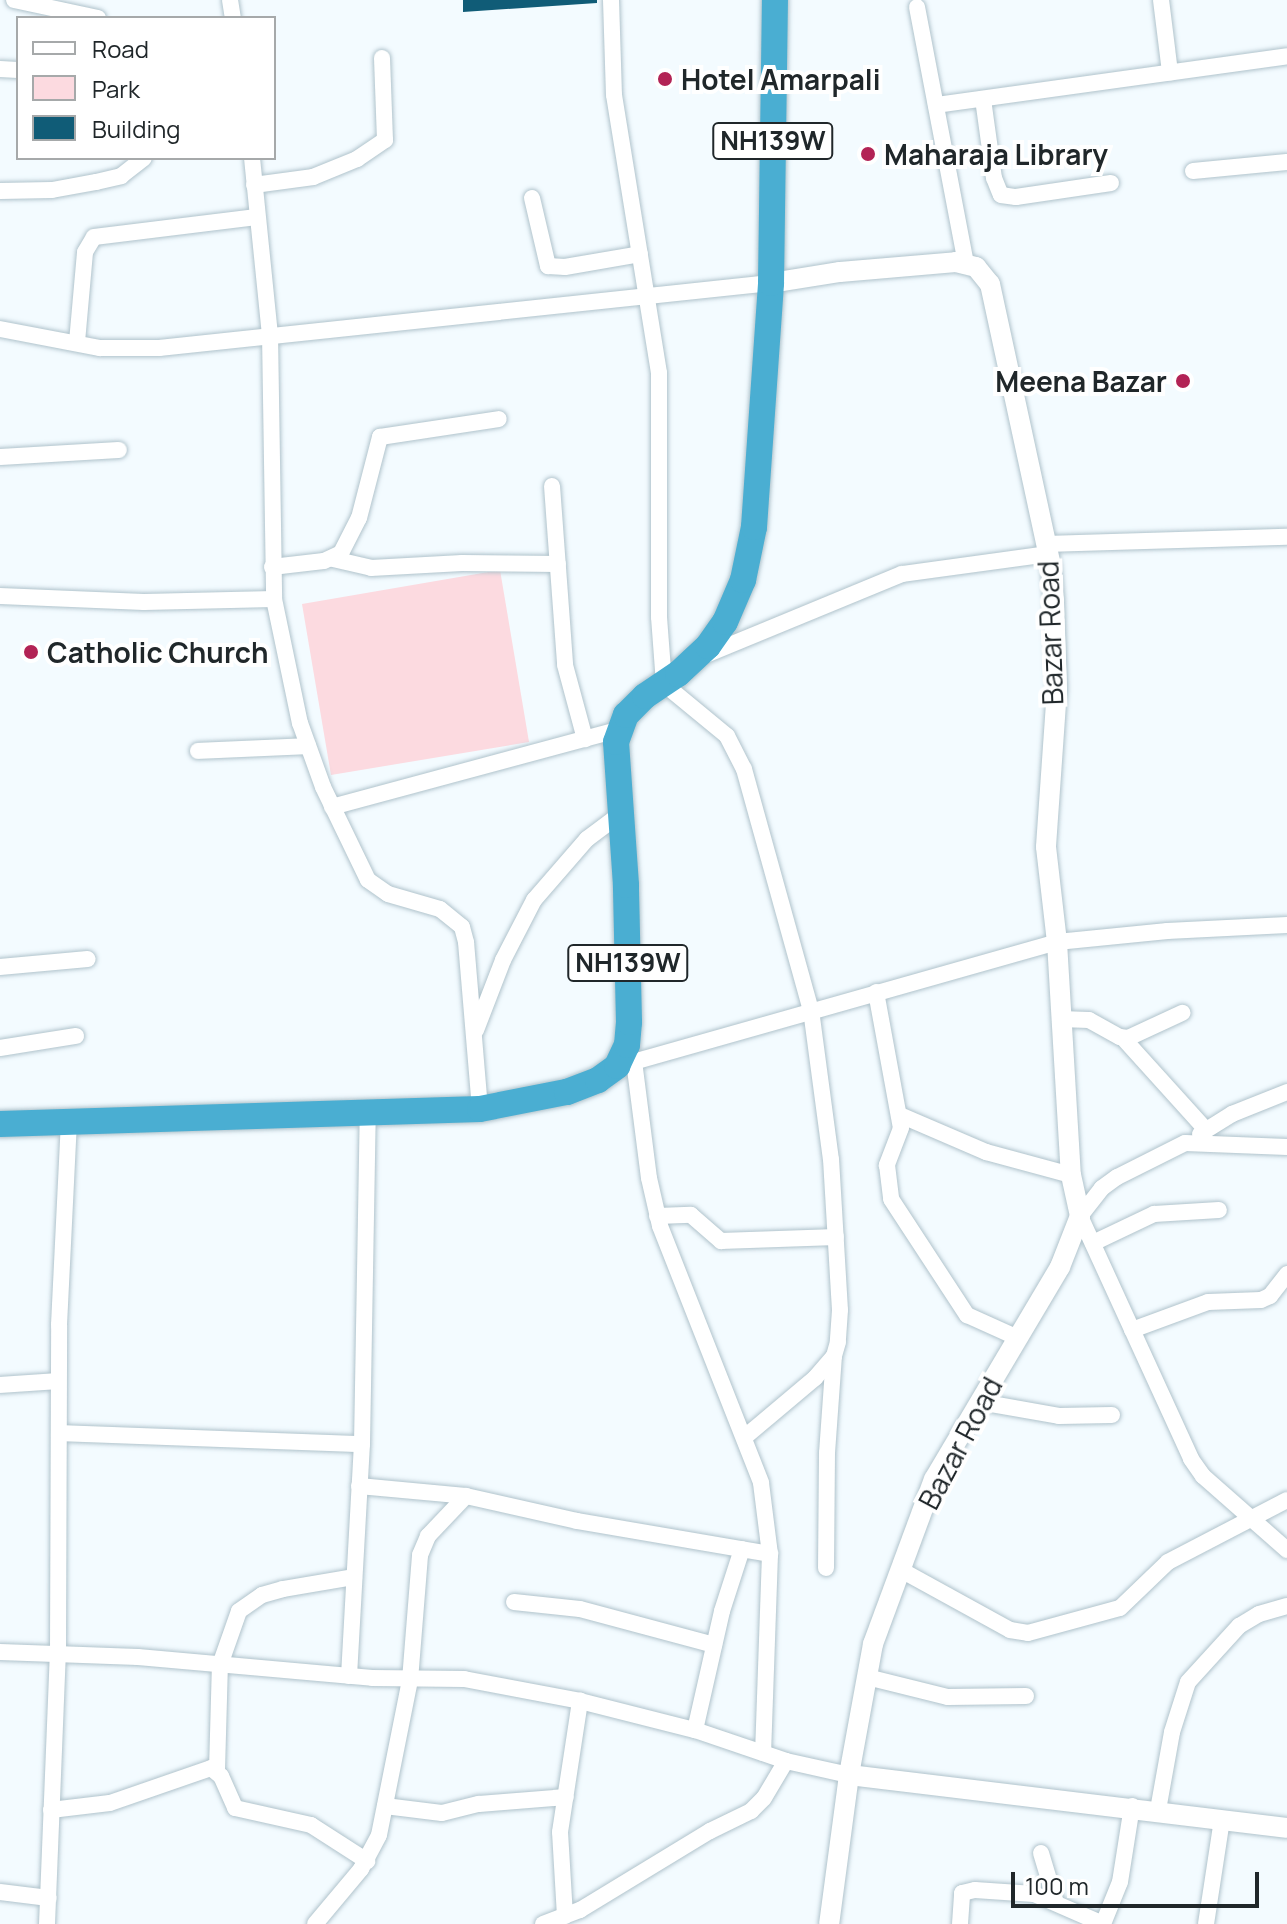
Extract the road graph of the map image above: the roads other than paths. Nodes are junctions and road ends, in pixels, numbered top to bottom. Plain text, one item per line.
1 (14, 0) edge
2 (611, 0) edge
3 (775, 0) edge
4 (1161, 0) edge
5 (917, 7) dead end
6 (89, 16) edge
7 (1287, 56) edge
8 (382, 58) dead end
9 (1170, 72) junction
10 (983, 99) junction
11 (936, 105) junction
12 (141, 160) edge
13 (252, 160) edge
14 (1287, 162) edge
15 (1193, 171) dead end
16 (1111, 183) dead end
17 (254, 185) junction
18 (0, 191) edge
19 (532, 198) dead end
20 (257, 217) junction
21 (640, 254) junction
22 (966, 264) junction
23 (771, 283) junction
24 (648, 297) junction
25 (0, 329) edge
26 (270, 334) junction
27 (77, 342) junction
28 (499, 419) dead end
29 (119, 450) dead end
30 (0, 457) edge
31 (552, 486) dead end
32 (1287, 537) edge
33 (1047, 549) junction
34 (333, 559) junction
35 (558, 564) junction
36 (272, 567) junction
37 (0, 596) edge
38 (274, 599) junction
39 (693, 660) junction
40 (664, 684) junction
41 (621, 729) junction
42 (585, 739) junction
43 (308, 746) junction
44 (198, 751) dead end
45 (332, 807) junction
46 (618, 816) junction
47 (1287, 925) edge
48 (1057, 942) junction
49 (88, 959) dead end
50 (0, 967) edge
51 (876, 992) junction
52 (811, 1010) junction
53 (1182, 1013) dead end
54 (1060, 1019) junction
55 (474, 1035) junction
56 (76, 1036) dead end
57 (1123, 1038) junction
58 (0, 1048) edge
59 (626, 1064) junction
60 (1287, 1092) edge
61 (480, 1109) junction
62 (368, 1112) junction
63 (900, 1115) junction
64 (69, 1123) junction
65 (0, 1124) edge
66 (1206, 1130) junction
67 (1185, 1143) junction
68 (1287, 1147) edge
69 (1071, 1175) junction
70 (1219, 1210) dead end
71 (657, 1216) junction
72 (1080, 1216) junction
73 (836, 1237) junction
74 (1093, 1243) junction
75 (1287, 1274) edge
76 (1132, 1330) junction
77 (1018, 1338) junction
78 (834, 1356) junction
79 (58, 1381) junction
80 (0, 1385) edge
81 (980, 1402) junction
82 (1112, 1415) dead end
83 (59, 1433) junction
84 (745, 1437) junction
85 (362, 1444) junction
86 (359, 1486) junction
87 (466, 1496) junction
88 (1287, 1500) edge
89 (1252, 1519) junction
90 (742, 1549) junction
91 (1287, 1550) edge
92 (770, 1554) junction
93 (826, 1568) dead end
94 (901, 1570) junction
95 (354, 1577) junction
96 (514, 1602) dead end
97 (1287, 1606) edge
98 (714, 1645) junction
99 (0, 1652) edge
100 (58, 1653) junction
101 (220, 1665) junction
102 (349, 1676) junction
103 (867, 1677) junction
104 (410, 1680) junction
105 (1026, 1696) dead end
106 (580, 1701) junction
107 (695, 1730) junction
108 (763, 1753) junction
109 (786, 1761) junction
110 (217, 1770) junction
111 (849, 1775) junction
112 (566, 1797) junction
113 (385, 1806) junction
114 (1132, 1806) junction
115 (51, 1810) junction
116 (1158, 1810) junction
117 (1222, 1820) junction
118 (1287, 1828) edge
119 (1041, 1853) dead end
120 (367, 1861) junction
121 (0, 1892) edge
122 (49, 1898) junction
123 (1056, 1903) junction
124 (565, 1916) junction
125 (47, 1924) edge
126 (315, 1924) edge
127 (543, 1924) edge
128 (829, 1924) edge
129 (960, 1924) edge
130 (1103, 1924) edge
131 (1206, 1924) edge

1 - 6 street
2 - 21 street
3 - 23 highway, NH139W
4 - 9 street
5 - 11 street
7 - 9 street
8 - 17 street
9 - 10 street
10 - 11 street
10 - 16 street
11 - 22 street
12 - 18 street
13 - 17 street
14 - 15 street
17 - 20 street
19 - 21 street
20 - 26 street
20 - 27 street
21 - 24 street
22 - 23 street
22 - 33 street, Bazar Road
23 - 24 street
23 - 39 highway, NH139W
24 - 26 street
24 - 40 street
25 - 27 street
26 - 27 street
26 - 36 street
28 - 34 street
29 - 30 street
31 - 35 street
32 - 33 street
33 - 39 street
33 - 48 street, Bazar Road
34 - 35 street
34 - 36 street
35 - 42 street
36 - 38 street
37 - 38 street
38 - 43 street
39 - 40 highway, NH139W
40 - 41 highway, NH139W
40 - 52 street
41 - 42 street
41 - 46 highway, NH139W
42 - 45 street
43 - 44 street
43 - 45 street
45 - 55 street
46 - 55 street
46 - 59 highway, NH139W
47 - 48 street
48 - 51 street
48 - 54 street, Bazar Road
49 - 50 street
51 - 52 street
51 - 63 street
52 - 59 street
52 - 73 street
53 - 57 street
54 - 57 street
54 - 69 street, Bazar Road
55 - 61 street
56 - 58 street
57 - 66 street
59 - 61 highway
59 - 71 street
60 - 66 street
61 - 62 highway
62 - 64 highway
62 - 85 street
63 - 69 street
63 - 77 street
64 - 65 highway
64 - 79 street
66 - 67 street
67 - 68 street
67 - 72 street
69 - 72 street, Bazar Road
70 - 74 street
71 - 73 street
71 - 84 street
72 - 74 street, Bazar Road
72 - 77 street, Bazar Road
73 - 78 street
74 - 76 street, Bazar Road
75 - 76 street
76 - 89 street, Bazar Road
77 - 81 street, Bazar Road
78 - 84 street
78 - 93 street
79 - 80 street
79 - 83 street
81 - 82 street
81 - 94 street, Bazar Road
83 - 85 street
83 - 100 street
84 - 92 street
85 - 86 street
86 - 87 street
86 - 95 street
87 - 90 street
87 - 104 street
88 - 89 street
89 - 91 street, Bazar Road
89 - 94 street
90 - 92 street
90 - 98 street
92 - 108 street
94 - 103 street, Bazar Road
95 - 101 street
95 - 102 street
96 - 98 street
97 - 116 street
98 - 107 street
99 - 100 street
100 - 101 street
100 - 115 street
101 - 102 street
101 - 110 street
102 - 104 street
103 - 105 street
103 - 111 street, Bazar Road
104 - 106 street
104 - 113 street
106 - 107 street
106 - 112 street
107 - 108 street
108 - 109 street
109 - 111 street
109 - 124 street
110 - 115 street
110 - 120 street
111 - 114 street
111 - 128 street, Bazar Road
112 - 113 street
112 - 124 street
113 - 120 street
114 - 116 street
114 - 130 street
115 - 122 street
116 - 117 street
117 - 118 street
117 - 131 street
119 - 123 street
120 - 126 street
121 - 122 street
122 - 125 street
123 - 129 street
123 - 130 street
124 - 127 street

